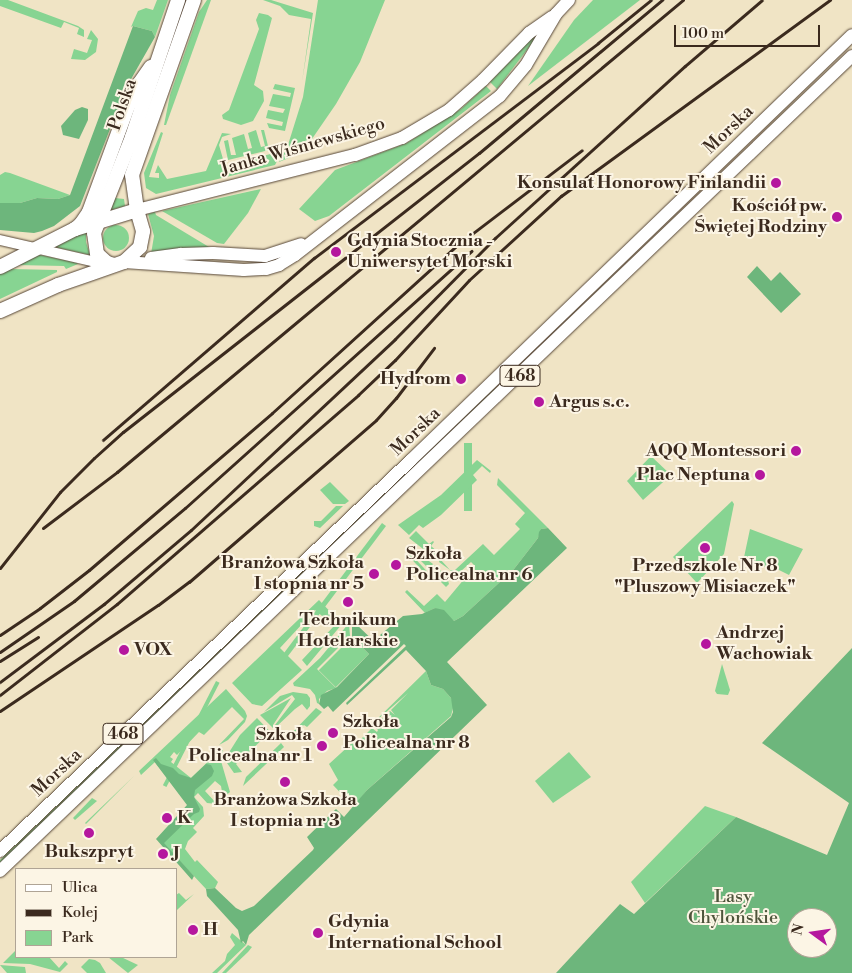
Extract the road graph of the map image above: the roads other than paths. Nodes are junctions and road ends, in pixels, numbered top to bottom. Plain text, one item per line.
1 (178, 0) edge
2 (194, 0) edge
3 (569, 0) edge
4 (556, 14) junction
5 (852, 35) edge
6 (159, 56) junction
7 (852, 56) edge
8 (137, 210) junction
9 (106, 219) junction
10 (75, 228) junction
11 (316, 237) junction
12 (143, 239) junction
13 (0, 240) edge
14 (35, 248) junction
15 (119, 263) junction
16 (0, 267) edge
17 (0, 311) edge
18 (0, 851) edge
19 (0, 871) edge

1 - 6 highway, Polska
2 - 8 highway, Polska
3 - 4 main road, Janka Wiśniewskiego
4 - 8 main road, Janka Wiśniewskiego
4 - 11 main road, Janka Wiśniewskiego
5 - 18 main road, Morska / 468
6 - 9 highway, Polska
6 - 10 highway
7 - 19 main road, Morska / 468
8 - 9 highway
8 - 12 highway, Polska
9 - 10 highway
9 - 12 highway
9 - 15 highway
10 - 14 highway
11 - 15 main road, Janka Wiśniewskiego
11 - 15 main road, Janka Wiśniewskiego
12 - 15 highway
13 - 14 street
14 - 15 street
14 - 16 highway
15 - 17 highway, Janka Wiśniewskiego

